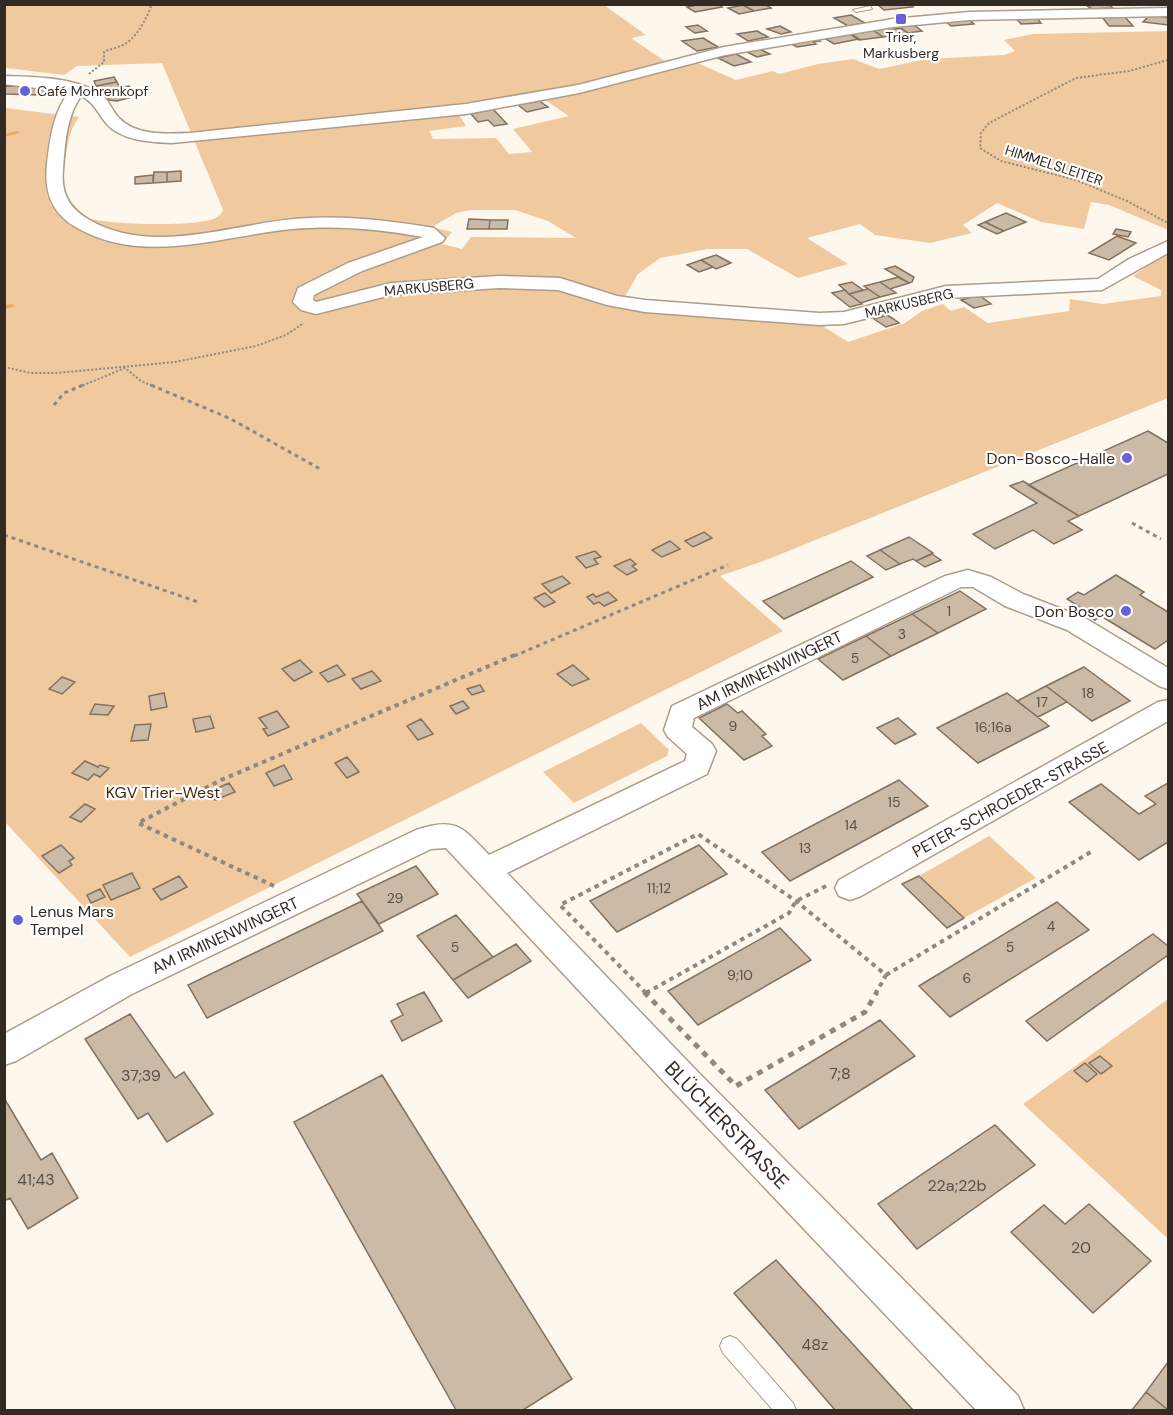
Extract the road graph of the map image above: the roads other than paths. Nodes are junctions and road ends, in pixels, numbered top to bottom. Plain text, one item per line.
1 (870, 8) dead end
2 (1166, 9) edge
3 (856, 10) dead end
4 (4, 80) edge
5 (69, 88) junction
6 (1168, 246) edge
7 (1167, 676) edge
8 (1168, 708) edge
9 (453, 836) joint
10 (486, 870) junction
11 (850, 888) road end
12 (4, 1051) edge
13 (730, 1346) dead end
14 (786, 1410) edge
15 (1004, 1410) edge

1 - 3 lane
2 - 5 street
4 - 5 street
5 - 6 street, MARKUSBERG
7 - 10 street, AM IRMINENWINGERT
8 - 11 street, PETER-SCHROEDER-STRASSE
9 - 10 street, BLÜCHERSTRASSE
9 - 12 street, AM IRMINENWINGERT
10 - 15 street, BLÜCHERSTRASSE
13 - 14 lane

